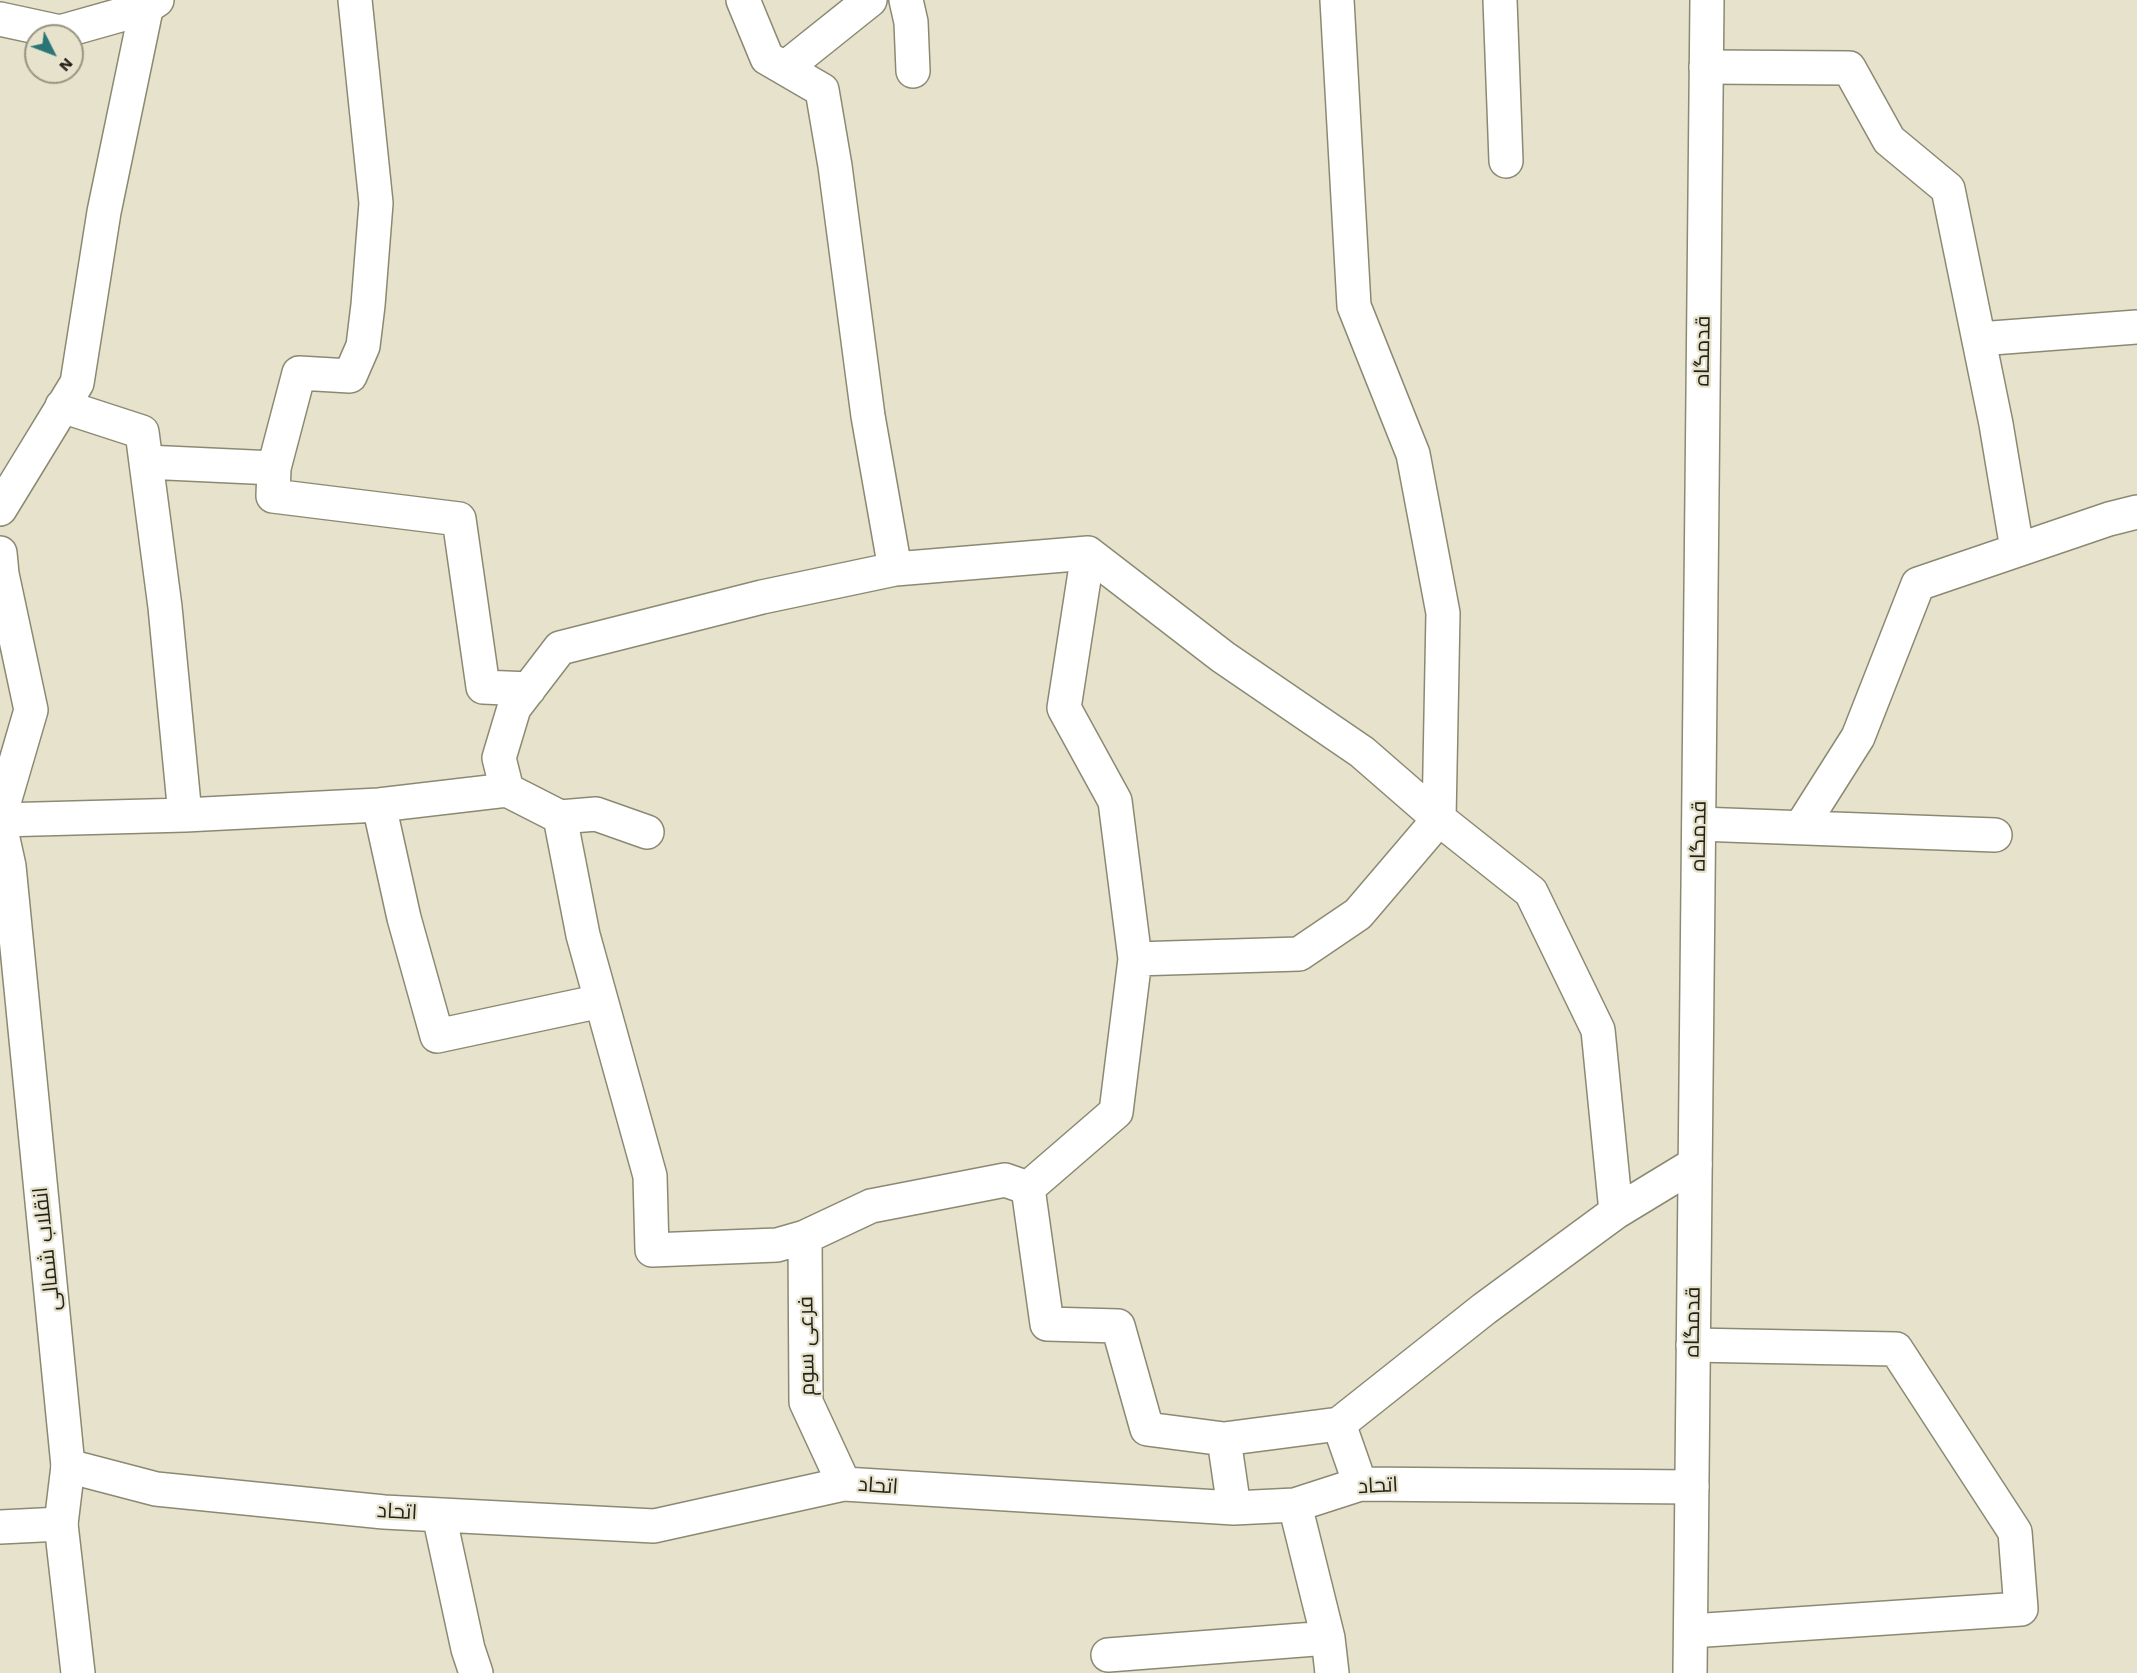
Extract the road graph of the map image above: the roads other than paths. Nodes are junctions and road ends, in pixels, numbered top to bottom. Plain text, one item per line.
1 (355, 0) edge
2 (743, 0) edge
3 (870, 0) edge
4 (906, 0) edge
5 (1337, 0) edge
6 (1500, 0) edge
7 (1707, 0) edge
8 (150, 3) edge
9 (0, 18) edge
10 (1706, 67) junction
11 (785, 68) junction
12 (913, 71) dead end
13 (1506, 161) dead end
14 (2137, 327) edge
15 (1979, 339) junction
16 (62, 406) junction
17 (146, 462) junction
18 (274, 468) junction
19 (0, 508) edge
20 (2137, 512) edge
21 (2018, 549) junction
22 (0, 553) edge
23 (1088, 553) junction
24 (895, 569) junction
25 (529, 689) junction
26 (507, 790) junction
27 (379, 805) junction
28 (185, 815) junction
29 (560, 817) junction
30 (0, 818) edge
31 (1439, 819) junction
32 (1699, 824) junction
33 (0, 825) edge
34 (1801, 826) junction
35 (647, 832) dead end
36 (1995, 835) dead end
37 (4, 866) edge
38 (1135, 959) junction
39 (601, 1001) junction
40 (1695, 1164) junction
41 (1028, 1188) junction
42 (1616, 1212) junction
43 (805, 1237) junction
44 (1693, 1345) junction
45 (1339, 1424) junction
46 (1224, 1439) junction
47 (68, 1466) junction
48 (844, 1484) junction
49 (1360, 1484) junction
50 (1692, 1487) junction
51 (1295, 1505) junction
52 (1234, 1508) junction
53 (440, 1515) junction
54 (61, 1524) junction
55 (0, 1527) edge
56 (1691, 1632) junction
57 (1328, 1638) junction
58 (1108, 1655) dead end
59 (78, 1673) edge
60 (476, 1673) edge
61 (1332, 1673) edge
62 (1690, 1673) edge

1 - 18 street
2 - 11 street
3 - 11 street
4 - 12 street
5 - 31 street
6 - 13 street
7 - 10 street, قدمگاه
8 - 9 street
8 - 16 street
10 - 15 street
10 - 32 street, قدمگاه
11 - 24 street
14 - 15 street
15 - 21 street
16 - 17 street
16 - 19 street
17 - 18 street
17 - 28 street
18 - 25 street
20 - 21 street
21 - 34 street
22 - 30 street
23 - 24 street
23 - 31 street
23 - 38 street
24 - 25 street
25 - 26 street
26 - 27 street
26 - 29 street
27 - 28 street
27 - 39 street
28 - 30 street
29 - 35 street
29 - 39 street
31 - 38 street
31 - 42 street
32 - 34 street
32 - 40 street, قدمگاه
33 - 37 street, انقلاب شمالی
34 - 36 street
37 - 47 street, انقلاب شمالی
38 - 41 street
39 - 43 street
40 - 42 street
40 - 44 street, قدمگاه
41 - 43 street
41 - 46 street
42 - 45 street
43 - 48 street, فرعی سوم
44 - 50 street, قدمگاه
44 - 56 street
45 - 46 street
45 - 49 street
46 - 52 street
47 - 53 street, اتحاد
47 - 54 street, انقلاب شمالی
48 - 52 street, اتحاد
48 - 53 street, اتحاد
49 - 50 street, اتحاد
49 - 51 street, اتحاد
50 - 56 street, قدمگاه
51 - 52 street, اتحاد
51 - 57 street
53 - 60 street
54 - 55 street
54 - 59 street, انقلاب شمالی
56 - 62 street, قدمگاه
57 - 58 street
57 - 61 street

